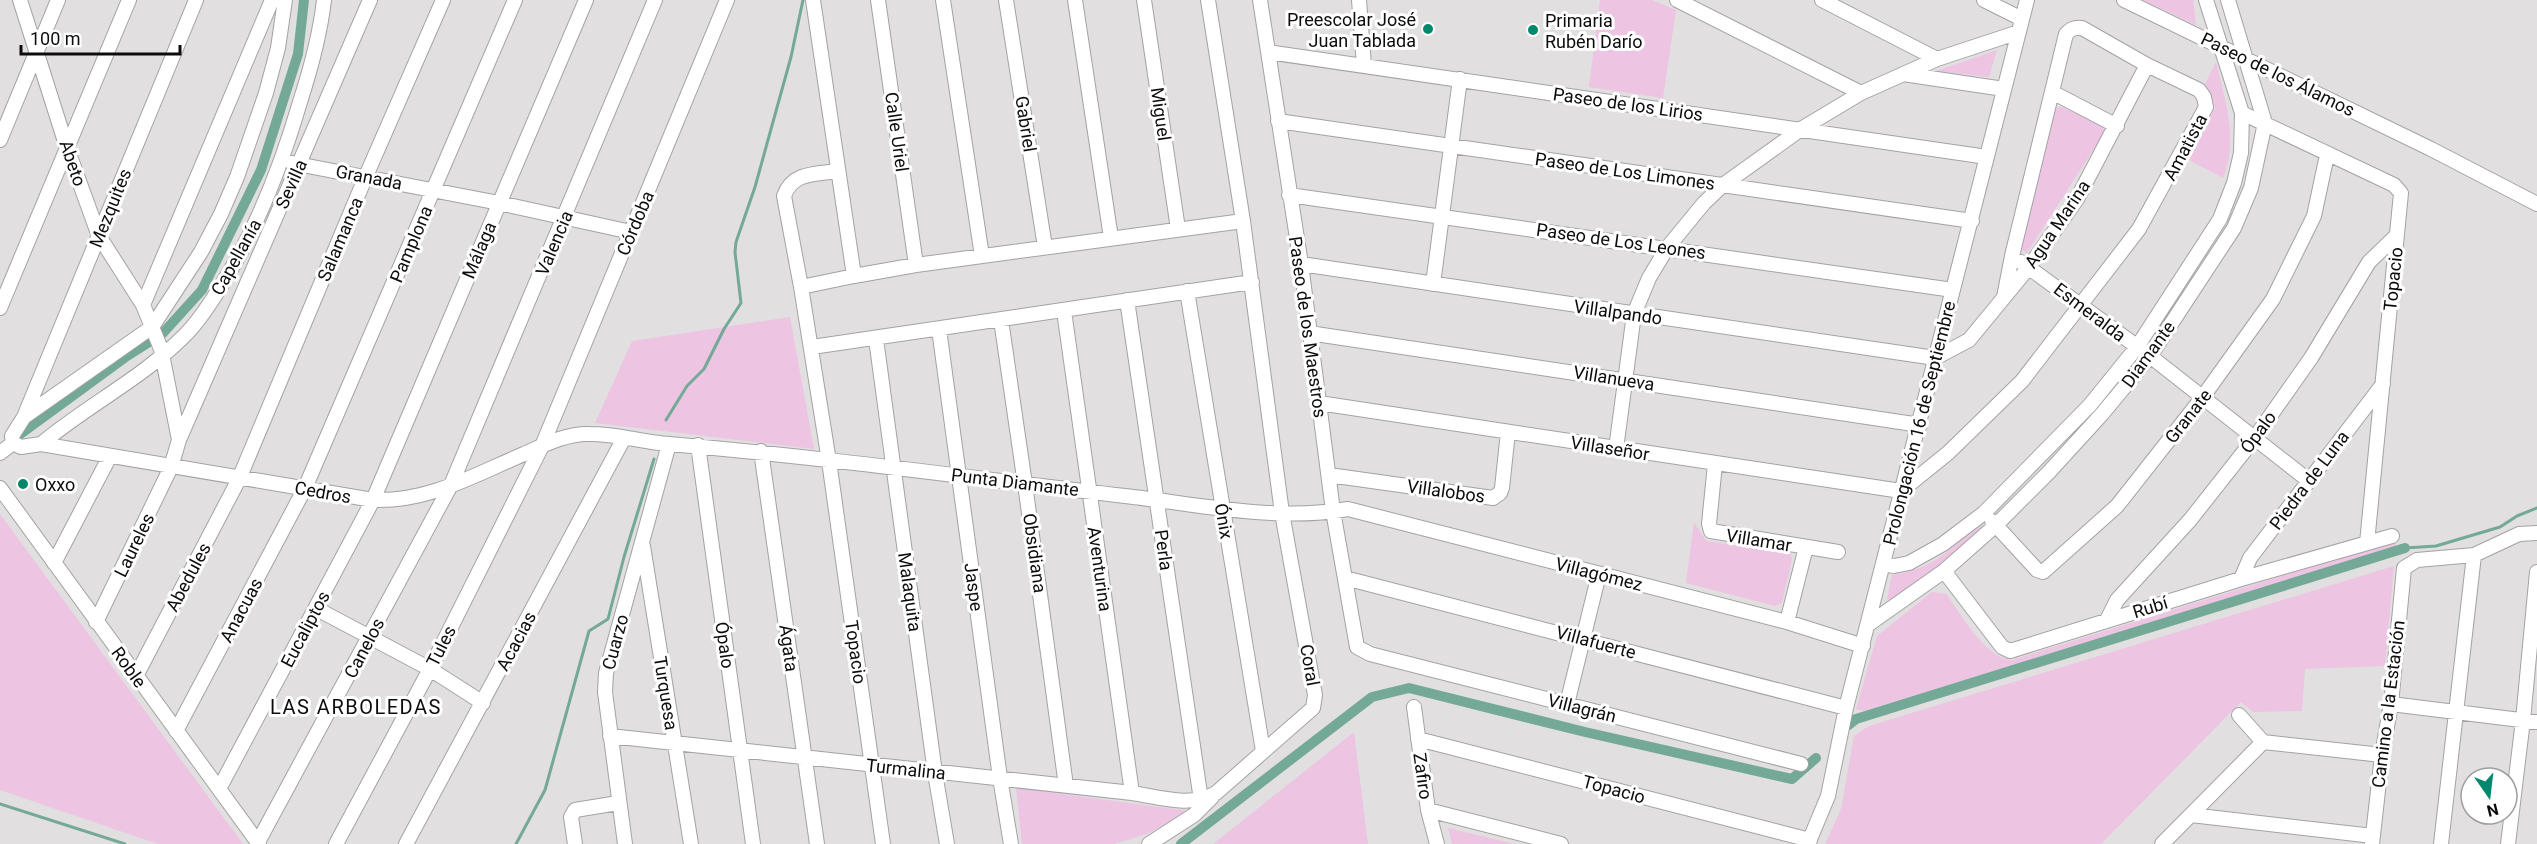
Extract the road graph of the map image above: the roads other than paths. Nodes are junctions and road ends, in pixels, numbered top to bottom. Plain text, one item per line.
1 (20, 0) edge
2 (58, 0) edge
3 (129, 0) edge
4 (196, 0) edge
5 (272, 0) edge
6 (285, 0) edge
7 (324, 0) edge
8 (370, 0) edge
9 (443, 0) edge
10 (515, 0) edge
11 (586, 0) edge
12 (655, 0) edge
13 (727, 0) edge
14 (813, 0) edge
15 (878, 0) edge
16 (943, 0) edge
17 (1006, 0) edge
18 (1075, 0) edge
19 (1144, 0) edge
20 (1208, 0) edge
21 (1260, 0) edge
22 (1359, 0) edge
23 (1677, 0) edge
24 (1822, 0) edge
25 (1984, 0) edge
26 (2027, 0) edge
27 (2124, 0) edge
28 (2206, 0) edge
29 (2228, 0) edge
30 (2020, 25) junction
31 (2222, 46) junction
32 (1268, 52) junction
33 (36, 53) junction
34 (1937, 58) junction
35 (2247, 59) junction
36 (1364, 65) junction
37 (2147, 65) junction
38 (1903, 74) junction
39 (1460, 79) junction
40 (2004, 89) junction
41 (2052, 92) junction
42 (1861, 93) junction
43 (2242, 113) junction
44 (1278, 121) junction
45 (2265, 123) junction
46 (2117, 126) junction
47 (1801, 129) junction
48 (0, 140) edge
49 (1451, 146) junction
50 (67, 148) junction
51 (2327, 155) junction
52 (1987, 158) junction
53 (282, 162) junction
54 (300, 163) junction
55 (838, 171) junction
56 (366, 176) junction
57 (1723, 185) junction
58 (434, 190) junction
59 (1289, 195) junction
60 (500, 202) junction
61 (2537, 204) edge
62 (1442, 215) junction
63 (564, 219) junction
64 (1244, 221) junction
65 (1972, 221) junction
66 (1178, 229) junction
67 (631, 232) junction
68 (2397, 235) junction
69 (99, 236) junction
70 (1111, 238) junction
71 (1045, 247) junction
72 (1667, 248) junction
73 (982, 256) junction
74 (2012, 256) junction
75 (1301, 264) junction
76 (916, 265) junction
77 (2029, 267) junction
78 (854, 276) junction
79 (1252, 282) junction
80 (1433, 284) junction
81 (801, 287) junction
82 (1953, 290) junction
83 (1187, 291) junction
84 (2004, 297) junction
85 (1127, 300) junction
86 (143, 305) junction
87 (2081, 306) junction
88 (0, 308) edge
89 (1064, 311) junction
90 (1634, 314) junction
91 (1000, 320) junction
92 (939, 329) junction
93 (154, 332) junction
94 (1309, 333) junction
95 (876, 339) junction
96 (812, 347) junction
97 (2137, 347) junction
98 (162, 353) junction
99 (2150, 356) junction
100 (1935, 358) junction
101 (1625, 379) junction
102 (2383, 384) junction
103 (2202, 398) junction
104 (1319, 403) junction
105 (24, 417) junction
106 (1920, 425) junction
107 (1509, 432) junction
108 (624, 438) junction
109 (2254, 439) junction
110 (179, 440) junction
111 (14, 443) junction
112 (41, 444) junction
113 (669, 444) junction
114 (698, 445) junction
115 (542, 446) junction
116 (1616, 449) junction
117 (761, 451) junction
118 (0, 453) edge
119 (110, 456) junction
120 (829, 460) junction
121 (1715, 464) junction
122 (171, 467) junction
123 (892, 467) junction
124 (958, 475) junction
125 (1329, 475) junction
126 (239, 479) junction
127 (2308, 480) junction
128 (1025, 484) junction
129 (451, 485) junction
130 (0, 488) edge
131 (305, 488) junction
132 (1089, 491) junction
133 (1901, 491) junction
134 (1156, 499) junction
135 (373, 500) junction
136 (1221, 508) junction
137 (1333, 511) junction
138 (1282, 513) junction
139 (1984, 513) junction
140 (1996, 525) junction
141 (2537, 533) edge
142 (2392, 536) dead end
143 (642, 541) junction
144 (2367, 543) junction
145 (1806, 547) junction
146 (1838, 552) dead end
147 (2474, 555) junction
148 (54, 563) junction
149 (1883, 564) junction
150 (1944, 571) junction
151 (2537, 572) edge
152 (1599, 574) junction
153 (1345, 578) junction
154 (2241, 579) junction
155 (317, 609) junction
156 (2107, 620) junction
157 (96, 622) junction
158 (1787, 622) junction
159 (1869, 624) junction
160 (370, 637) junction
161 (1583, 639) junction
162 (1863, 646) junction
163 (1363, 652) joint
164 (430, 669) junction
165 (136, 676) junction
166 (483, 703) junction
167 (1567, 704) junction
168 (2391, 704) junction
169 (1414, 707) dead end
170 (1846, 708) junction
171 (2457, 714) junction
172 (2239, 715) dead end
173 (2530, 721) edge
174 (176, 731) junction
175 (610, 735) junction
176 (1418, 739) junction
177 (2263, 742) junction
178 (675, 743) junction
179 (739, 750) junction
180 (1263, 751) junction
181 (2382, 755) junction
182 (805, 759) junction
183 (1801, 764) dead end
184 (871, 765) junction
185 (935, 772) junction
186 (1000, 778) junction
187 (1066, 786) junction
188 (219, 789) junction
189 (1132, 793) junction
190 (1216, 794) junction
191 (1201, 800) junction
192 (618, 803) junction
193 (1428, 810) junction
194 (2191, 815) junction
195 (2372, 840) edge
196 (1809, 842) edge
197 (259, 843) edge
198 (336, 844) edge
199 (406, 844) edge
200 (574, 844) edge
201 (625, 844) edge
202 (691, 844) edge
203 (753, 844) edge
204 (817, 844) edge
205 (883, 844) edge
206 (947, 844) edge
207 (1011, 844) edge
208 (1149, 844) edge
209 (1436, 844) edge
210 (1561, 844) edge
211 (2162, 844) edge
212 (2441, 844) edge
213 (2508, 844) edge

1 - 33 street, Abeto
2 - 33 street
3 - 50 street
4 - 69 street, Mezquites
5 - 86 street
6 - 93 street, Capellanía
7 - 53 street, Capellanía
8 - 54 street, Sevilla
9 - 56 street, Salamanca
10 - 58 street, Pamplona
11 - 60 street, Málaga
12 - 63 street, Valencia
13 - 67 street, Córdoba
14 - 55 street
15 - 76 street, Calle Uriel
16 - 73 street
17 - 71 street, Gabriel
18 - 70 street
19 - 66 street, Miguel
20 - 64 street
21 - 32 street, Paseo de los Maestros
22 - 36 street
23 - 42 street
24 - 34 street
25 - 30 street
26 - 30 street, Prolongación 16 de Septiembre
27 - 31 street, Paseo de los Álamos
28 - 31 street, Diamante
29 - 35 street, Diamante
30 - 34 street
30 - 40 street, Prolongación 16 de Septiembre
31 - 35 street, Paseo de los Álamos
31 - 43 street, Diamante
32 - 36 street, Paseo de los Lirios
32 - 44 street, Paseo de los Maestros
33 - 48 street
33 - 50 street, Abeto
34 - 38 street
35 - 45 street, Diamante
35 - 61 street, Paseo de los Álamos
36 - 39 street, Paseo de los Lirios
37 - 41 street, Amatista
37 - 46 street, Agua Marina
37 - 87 street, Amatista
38 - 40 street
38 - 42 street
39 - 47 street, Paseo de los Lirios
39 - 49 street
40 - 52 street, Prolongación 16 de Septiembre
41 - 46 street
41 - 74 street, Amatista
42 - 47 street
43 - 45 street, Topacio
43 - 97 street, Diamante
44 - 49 street, Paseo de Los Limones
44 - 59 street, Paseo de los Maestros
45 - 51 street, Topacio
45 - 99 street, Diamante
46 - 77 street, Agua Marina
47 - 52 street, Paseo de los Lirios
47 - 57 street
49 - 57 street, Paseo de Los Limones
49 - 62 street
50 - 69 street, Abeto
50 - 88 street
51 - 68 street, Topacio
51 - 103 street, Granate
52 - 65 street, Prolongación 16 de Septiembre
53 - 54 street, Granada
53 - 98 street, Capellanía
54 - 56 street, Granada
54 - 110 street, Sevilla
55 - 78 street
55 - 81 street, Topacio
56 - 58 street, Granada
56 - 126 street, Salamanca
57 - 65 street, Paseo de Los Limones
57 - 72 street
58 - 60 street, Granada
58 - 131 street, Pamplona
59 - 62 street, Paseo de Los Leones
59 - 75 street, Paseo de los Maestros
60 - 63 street, Granada
60 - 135 street, Málaga
62 - 72 street, Paseo de Los Leones
62 - 80 street
63 - 67 street, Granada
63 - 129 street, Valencia
64 - 66 street
64 - 79 street
65 - 82 street, Prolongación 16 de Septiembre
66 - 70 street
67 - 115 street, Córdoba
68 - 102 street, Topacio
68 - 109 street, Ópalo
69 - 86 street, Abeto
69 - 105 street, Mezquites
70 - 71 street
71 - 73 street
72 - 82 street, Paseo de Los Leones
72 - 90 street
73 - 76 street
74 - 77 street, Esmeralda
74 - 84 street, Amatista
75 - 80 street, Villalpando
75 - 94 street, Paseo de los Maestros
76 - 78 street
77 - 84 street, Agua Marina
77 - 87 street, Esmeralda
78 - 81 street
79 - 83 street
79 - 138 street
80 - 90 street, Villalpando
81 - 96 street, Topacio
82 - 100 street, Prolongación 16 de Septiembre
83 - 85 street
83 - 136 street, Ónix
84 - 100 street, Agua Marina
85 - 89 street
85 - 134 street, Perla
86 - 93 street, Abeto
87 - 97 street, Esmeralda
87 - 133 street, Amatista
89 - 91 street
89 - 132 street, Aventurina
90 - 100 street, Villalpando
90 - 101 street
91 - 92 street
91 - 128 street, Obsidiana
92 - 95 street
92 - 124 street, Jaspe
93 - 98 street, Abeto
93 - 105 street, Capellanía
94 - 101 street, Villanueva
94 - 104 street, Paseo de los Maestros
95 - 96 street
95 - 123 street, Malaquita
96 - 120 street, Topacio
97 - 99 street, Esmeralda
97 - 139 street, Diamante
98 - 110 street, Abeto
98 - 112 street, Capellanía
99 - 103 street, Esmeralda
99 - 140 street, Diamante
100 - 106 street, Prolongación 16 de Septiembre
101 - 106 street, Villanueva
101 - 116 street
102 - 127 street, Piedra de Luna
102 - 144 street, Topacio
103 - 109 street, Esmeralda
103 - 140 street, Granate
104 - 107 street, Villaseñor
104 - 125 street, Paseo de los Maestros
105 - 111 street, Mezquites
106 - 133 street, Prolongación 16 de Septiembre
107 - 116 street, Villaseñor
107 - 125 street, Villalobos
108 - 113 street, Cedros
108 - 115 street, Cedros
108 - 166 street, Acacias
109 - 127 street, Esmeralda
109 - 156 street, Ópalo
110 - 122 street, Sevilla
111 - 112 street, Cedros
111 - 118 street
112 - 119 street, Cedros
113 - 114 street, Punta Diamante
113 - 143 street, Cuarzo
114 - 117 street, Punta Diamante
114 - 179 street, Ópalo
115 - 129 street, Cedros
115 - 164 street, Tules
116 - 121 street, Villaseñor
117 - 120 street, Punta Diamante
117 - 182 street, Ágata
119 - 122 street, Cedros
119 - 148 street
120 - 123 street, Punta Diamante
120 - 184 street, Topacio
121 - 133 street, Villaseñor
121 - 145 street, Villamar
122 - 126 street, Cedros
122 - 157 street, Laureles
123 - 124 street, Punta Diamante
123 - 185 street, Malaquita
124 - 128 street, Punta Diamante
124 - 186 street, Jaspe
125 - 137 street, Paseo de los Maestros
126 - 131 street, Cedros
126 - 165 street, Abedules
127 - 154 street, Piedra de Luna
128 - 132 street, Punta Diamante
128 - 187 street, Obsidiana
129 - 135 street, Cedros
129 - 160 street, Canelos
130 - 148 street, Roble
131 - 135 street, Cedros
131 - 174 street, Anacuas
132 - 134 street, Punta Diamante
132 - 189 street, Aventurina
133 - 149 street, Prolongación 16 de Septiembre
134 - 136 street, Punta Diamante
134 - 191 street, Perla
135 - 155 street, Eucaliptos
136 - 138 street, Punta Diamante
136 - 180 street, Ónix
137 - 138 street, Punta Diamante
137 - 152 street, Villagómez
137 - 153 street, Paseo de los Maestros
138 - 180 street, Coral
139 - 140 street, Granate
139 - 149 street, Diamante
140 - 150 street, Diamante
141 - 147 street
142 - 144 street, Rubí
143 - 175 street, Cuarzo
143 - 178 street, Turquesa
144 - 154 street, Rubí
145 - 146 street, Villamar
145 - 158 street
147 - 168 street, Camino a la Estación
147 - 171 street
148 - 157 street, Roble
149 - 159 street, Prolongación 16 de Septiembre
150 - 156 street, Rubí
150 - 159 street, Diamante
151 - 173 street
152 - 158 street, Villagómez
152 - 161 street
153 - 161 street, Villafuerte
153 - 163 street, Paseo de los Maestros
154 - 156 street, Rubí
155 - 160 street
155 - 188 street, Eucaliptos
157 - 165 street, Roble
158 - 162 street, Villagómez
159 - 162 street, Prolongación 16 de Septiembre
160 - 164 street
160 - 197 street, Canelos
161 - 167 street
161 - 170 street, Villafuerte
162 - 170 street, Prolongación 16 de Septiembre
163 - 167 street, Villagrán
164 - 166 street
164 - 198 street, Tules
165 - 174 street, Roble
166 - 199 street, Acacias
167 - 183 street, Villagrán
168 - 171 street
168 - 181 street, Camino a la Estación
169 - 176 street, Zafiro
170 - 196 street, Prolongación 16 de Septiembre
171 - 173 street
171 - 212 street
172 - 177 street
173 - 213 street
174 - 188 street, Roble
175 - 178 street, Turmalina
175 - 192 street, Cuarzo
176 - 193 street, Zafiro
176 - 196 street, Topacio
177 - 181 street
177 - 194 street
178 - 179 street, Turmalina
178 - 202 street, Turquesa
179 - 182 street, Turmalina
179 - 203 street, Ópalo
180 - 190 street, Coral
181 - 195 street, Camino a la Estación
182 - 184 street, Turmalina
182 - 204 street, Ágata
184 - 185 street, Turmalina
184 - 205 street, Topacio
185 - 186 street, Turmalina
185 - 206 street, Malaquita
186 - 187 street, Turmalina
186 - 207 street, Jaspe
187 - 189 street, Turmalina
188 - 197 street, Roble
189 - 191 street, Turmalina
190 - 191 street, Coral
190 - 208 street
192 - 200 street
192 - 201 street, Cuarzo
193 - 209 street, Zafiro
193 - 210 street
194 - 195 street
194 - 211 street

